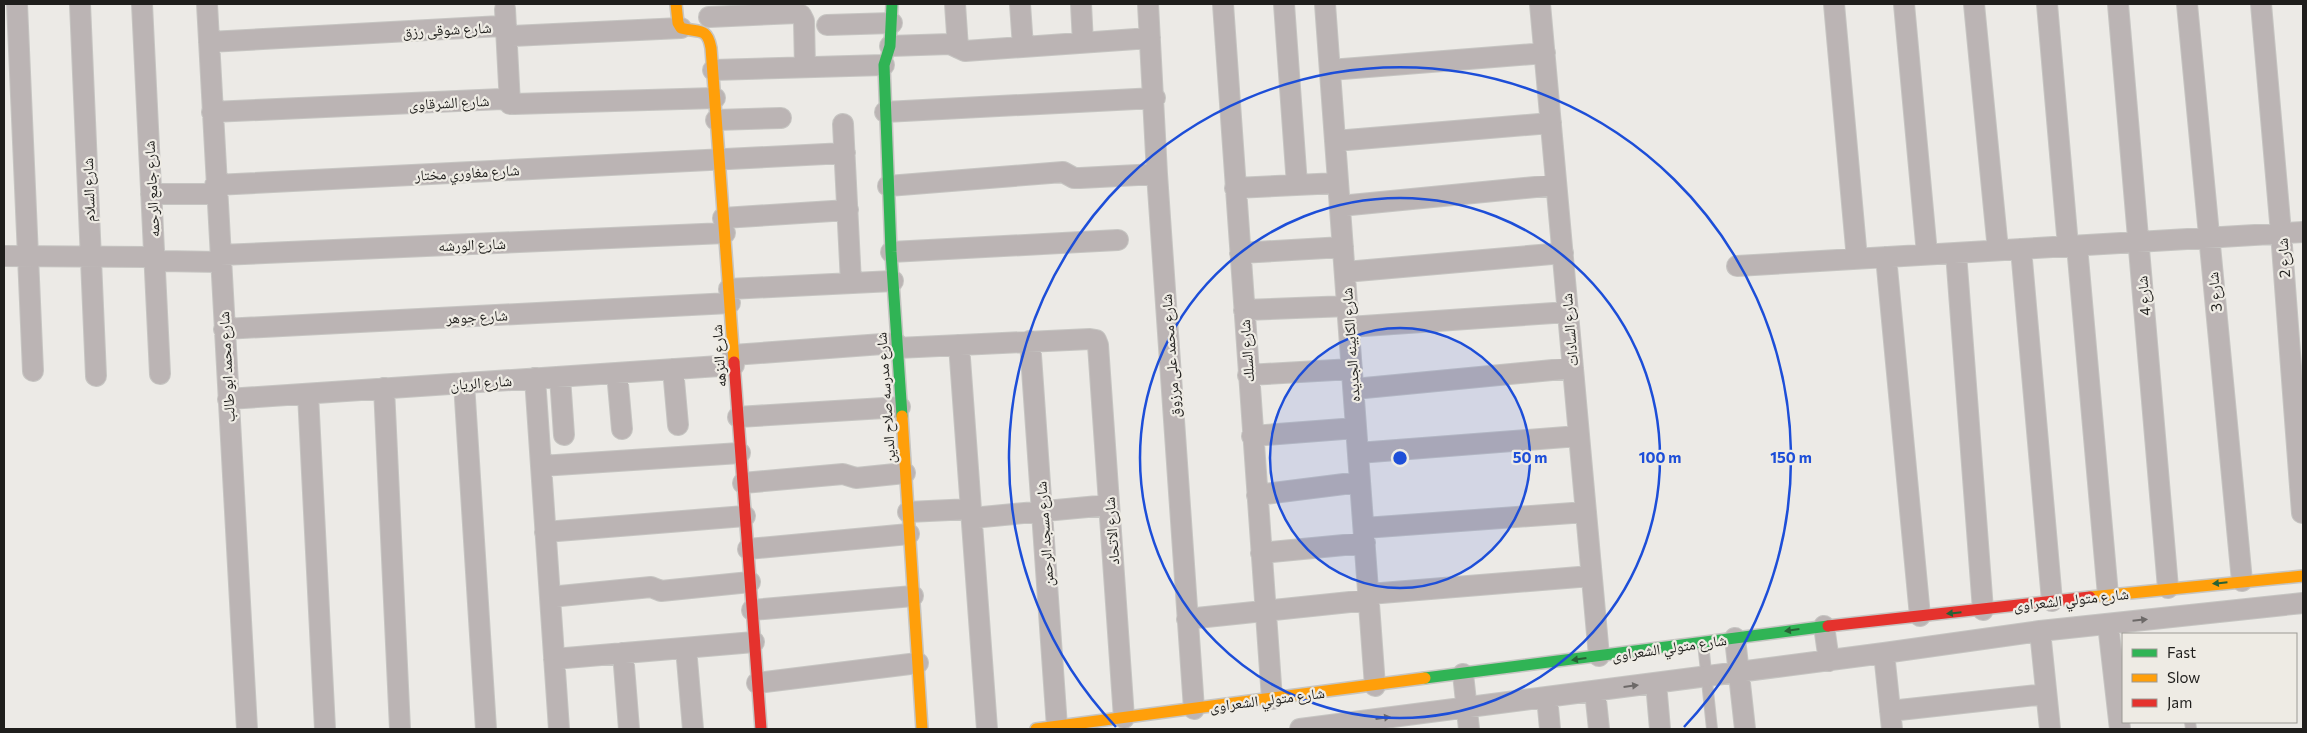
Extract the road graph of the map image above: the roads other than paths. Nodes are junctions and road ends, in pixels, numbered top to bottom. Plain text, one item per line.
1 (17, 4) edge
2 (80, 4) edge
3 (142, 4) edge
4 (207, 4) edge
5 (676, 4) edge
6 (955, 4) edge
7 (1020, 4) edge
8 (1081, 4) edge
9 (1148, 4) edge
10 (1223, 4) edge
11 (1284, 4) edge
12 (1325, 4) edge
13 (1540, 4) edge
14 (1834, 4) edge
15 (1904, 4) edge
16 (1974, 4) edge
17 (2047, 4) edge
18 (2118, 4) edge
19 (2187, 4) edge
20 (2261, 4) edge
21 (505, 9) dead end
22 (892, 14) edge
23 (708, 18) edge
24 (827, 25) dead end
25 (681, 28) junction
26 (506, 34) junction
27 (1150, 38) junction
28 (208, 42) junction
29 (1083, 42) junction
30 (890, 46) junction
31 (1023, 47) junction
32 (958, 48) junction
33 (1544, 53) junction
34 (884, 65) junction
35 (805, 67) junction
36 (713, 70) junction
37 (1330, 70) junction
38 (715, 98) junction
39 (1155, 98) junction
40 (510, 104) junction
41 (212, 112) junction
42 (885, 112) junction
43 (781, 118) dead end
44 (716, 120) junction
45 (1551, 123) junction
46 (843, 124) dead end
47 (1335, 141) junction
48 (845, 153) junction
49 (719, 159) junction
50 (1157, 174) junction
51 (1338, 183) junction
52 (1297, 185) junction
53 (1556, 185) junction
54 (888, 186) junction
55 (1235, 188) junction
56 (216, 190) junction
57 (151, 194) junction
58 (1340, 206) junction
59 (848, 210) junction
60 (724, 225) junction
61 (2303, 232) edge
62 (2282, 233) junction
63 (2208, 238) junction
64 (1118, 240) dead end
65 (2138, 242) junction
66 (2072, 246) junction
67 (1343, 247) junction
68 (2021, 249) junction
69 (1998, 250) junction
70 (891, 252) junction
71 (1240, 253) junction
72 (1562, 253) junction
73 (1956, 253) junction
74 (1927, 254) junction
75 (4, 256) edge
76 (28, 257) junction
77 (91, 257) junction
78 (1886, 257) junction
79 (220, 258) junction
80 (155, 259) junction
81 (1857, 259) junction
82 (1737, 266) dead end
83 (1345, 272) junction
84 (892, 281) junction
85 (852, 283) junction
86 (729, 296) junction
87 (1348, 306) junction
88 (1244, 310) junction
89 (1568, 312) junction
90 (1349, 327) junction
91 (224, 329) junction
92 (1030, 341) junction
93 (896, 345) junction
94 (959, 345) junction
95 (734, 360) junction
96 (1573, 368) junction
97 (673, 369) junction
98 (1352, 369) junction
99 (33, 371) dead end
100 (617, 373) junction
101 (160, 374) dead end
102 (1248, 375) junction
103 (96, 376) dead end
104 (560, 377) junction
105 (535, 378) junction
106 (464, 383) junction
107 (384, 388) junction
108 (1354, 389) junction
109 (308, 394) junction
110 (228, 399) junction
111 (900, 407) junction
112 (738, 417) junction
113 (678, 425) dead end
114 (1356, 428) junction
115 (622, 429) dead end
116 (564, 435) dead end
117 (1252, 436) junction
118 (1579, 436) junction
119 (1358, 453) junction
120 (740, 454) junction
121 (541, 466) junction
122 (905, 473) junction
123 (1360, 482) junction
124 (743, 483) junction
125 (1256, 496) junction
126 (1109, 505) junction
127 (1042, 511) junction
128 (908, 512) junction
129 (1586, 512) junction
130 (971, 513) junction
131 (2302, 513) dead end
132 (745, 516) junction
133 (545, 532) junction
134 (909, 534) junction
135 (1364, 535) junction
136 (748, 550) junction
137 (1260, 553) junction
138 (1591, 576) junction
139 (2303, 576) edge
140 (2242, 581) junction
141 (750, 582) junction
142 (2168, 588) junction
143 (2108, 595) junction
144 (913, 596) junction
145 (550, 597) junction
146 (1369, 597) junction
147 (2080, 598) junction
148 (2052, 601) junction
149 (2303, 603) edge
150 (752, 610) junction
151 (1264, 610) junction
152 (1983, 610) junction
153 (1920, 616) junction
154 (1187, 619) junction
155 (2108, 624) junction
156 (1824, 626) junction
157 (2083, 626) junction
158 (2040, 631) junction
159 (1735, 638) junction
160 (754, 642) junction
161 (1703, 642) junction
162 (686, 648) junction
163 (623, 653) junction
164 (1884, 653) junction
165 (1598, 656) junction
166 (554, 659) junction
167 (1829, 661) junction
168 (918, 663) junction
169 (1739, 672) junction
170 (1463, 674) junction
171 (1706, 676) junction
172 (757, 683) junction
173 (1656, 683) junction
174 (1375, 686) junction
175 (1595, 690) junction
176 (2046, 694) junction
177 (1547, 696) junction
178 (1272, 699) junction
179 (1467, 707) junction
180 (1194, 709) junction
181 (1124, 718) junction
182 (1891, 720) edge
183 (1419, 721) edge
184 (1354, 725) edge
185 (1057, 726) junction
186 (247, 729) edge
187 (325, 729) edge
188 (400, 729) edge
189 (486, 729) edge
190 (559, 729) edge
191 (628, 729) edge
192 (693, 729) edge
193 (760, 729) edge
194 (922, 729) edge
195 (987, 729) edge
196 (1036, 729) edge
197 (1300, 729) edge
198 (1469, 729) edge
199 (1550, 729) edge
200 (1599, 729) edge
201 (1660, 729) edge
202 (1712, 729) edge
203 (1745, 729) edge
204 (2050, 729) edge
205 (2120, 729) edge

1 - 76 street
2 - 77 street, شارع السلام
3 - 57 street, شارع جامع الرحمه
4 - 28 street, شارع محمد ابو طالب
5 - 25 street
6 - 32 street
7 - 31 street
8 - 29 street
9 - 27 street, شارع محمد على مرزوق
10 - 55 street, شارع السلك
11 - 52 street
12 - 37 street, شارع الكابينه الجديده
13 - 33 street, شارع السادات
14 - 81 street
15 - 74 street
16 - 69 street
17 - 66 street
18 - 65 street, شارع 4
19 - 63 street, شارع 3
20 - 62 street, شارع 2
21 - 26 street
22 - 24 street
22 - 30 street, شارع مدرسه صلاح الدين
23 - 25 street
23 - 35 street
23 - 36 street, شارع النزهه
25 - 26 street, شارع شوقى رزق
26 - 28 street, شارع شوقى رزق
26 - 40 street
27 - 29 street
27 - 39 street, شارع محمد على مرزوق
28 - 41 street, شارع محمد ابو طالب
29 - 31 street
30 - 32 street
30 - 34 street, شارع مدرسه صلاح الدين
31 - 32 street
33 - 37 street
33 - 45 street, شارع السادات
34 - 35 street
34 - 42 street, شارع مدرسه صلاح الدين
35 - 36 street
36 - 38 street, شارع النزهه
37 - 47 street, شارع الكابينه الجديده
38 - 40 street, شارع الشرقاوى
38 - 44 street, شارع النزهه
39 - 42 street
39 - 50 street, شارع محمد على مرزوق
40 - 41 street, شارع الشرقاوى
41 - 56 street, شارع محمد ابو طالب
42 - 54 street, شارع مدرسه صلاح الدين
43 - 44 street
44 - 49 street, شارع النزهه
45 - 47 street
45 - 53 street, شارع السادات
46 - 48 street
47 - 51 street, شارع الكابينه الجديده
48 - 49 street, شارع مغاوري مختار
48 - 59 street
49 - 56 street, شارع مغاوري مختار
49 - 60 street, شارع النزهه
50 - 54 street
50 - 154 street, شارع محمد على مرزوق
51 - 52 street
51 - 58 street, شارع الكابينه الجديده
52 - 55 street
53 - 58 street
53 - 72 street, شارع السادات
54 - 70 street, شارع مدرسه صلاح الدين
55 - 71 street, شارع السلك
56 - 57 street, شارع مغاوري مختار
56 - 79 street, شارع محمد ابو طالب
57 - 80 street, شارع جامع الرحمه
58 - 67 street, شارع الكابينه الجديده
59 - 60 street, شارع الورشه
59 - 85 street
60 - 79 street, شارع الورشه
60 - 86 street, شارع النزهه
61 - 62 street
62 - 63 street
62 - 131 street, شارع 2
63 - 65 street
63 - 140 street, شارع 3
64 - 70 street
65 - 66 street
65 - 142 street, شارع 4
66 - 68 street
66 - 143 street
67 - 71 street
67 - 83 street, شارع الكابينه الجديده
68 - 69 street
68 - 148 street
69 - 73 street
70 - 84 street, شارع مدرسه صلاح الدين
71 - 88 street, شارع السلك
72 - 83 street
72 - 89 street, شارع السادات
73 - 74 street
73 - 152 street
74 - 78 street
75 - 76 street, شارع الورشه
76 - 77 street, شارع الورشه
76 - 99 street
77 - 80 street, شارع الورشه
77 - 103 street, شارع السلام
78 - 81 street
78 - 153 street
79 - 80 street, شارع الورشه
79 - 91 street, شارع محمد ابو طالب
80 - 101 street, شارع جامع الرحمه
81 - 82 street
83 - 87 street, شارع الكابينه الجديده
84 - 85 street, شارع جوهر
84 - 93 street, شارع مدرسه صلاح الدين
85 - 86 street, شارع جوهر
86 - 91 street, شارع جوهر
86 - 95 street, شارع النزهه
87 - 88 street
87 - 90 street, شارع الكابينه الجديده
88 - 102 street, شارع السلك
89 - 90 street
89 - 96 street, شارع السادات
90 - 98 street, شارع الكابينه الجديده
91 - 110 street, شارع محمد ابو طالب
92 - 94 street
92 - 126 street, شارع الاتحاد
92 - 127 street, شارع مسجد الرحمن
93 - 94 street
93 - 95 street
93 - 111 street, شارع مدرسه صلاح الدين
94 - 130 street
95 - 97 street, شارع الريان
95 - 112 street, شارع النزهه
96 - 108 street
96 - 118 street, شارع السادات
97 - 100 street, شارع الريان
97 - 113 street
98 - 102 street
98 - 108 street, شارع الكابينه الجديده
100 - 104 street, شارع الريان
100 - 115 street
102 - 117 street, شارع السلك
104 - 105 street, شارع الريان
104 - 116 street
105 - 106 street, شارع الريان
105 - 121 street
106 - 107 street, شارع الريان
106 - 189 street
107 - 109 street, شارع الريان
107 - 188 street
108 - 114 street, شارع الكابينه الجديده
109 - 110 street, شارع الريان
109 - 187 street
110 - 186 street, شارع محمد ابو طالب
111 - 112 street
111 - 122 street, شارع مدرسه صلاح الدين
112 - 120 street, شارع النزهه
114 - 117 street
114 - 119 street, شارع الكابينه الجديده
117 - 125 street, شارع السلك
118 - 119 street
118 - 129 street, شارع السادات
119 - 123 street, شارع الكابينه الجديده
120 - 121 street
120 - 124 street, شارع النزهه
121 - 133 street
122 - 124 street
122 - 128 street, شارع مدرسه صلاح الدين
123 - 125 street
123 - 135 street, شارع الكابينه الجديده
124 - 132 street, شارع النزهه
125 - 137 street, شارع السلك
126 - 127 street
126 - 181 street, شارع الاتحاد
127 - 130 street
127 - 185 street, شارع مسجد الرحمن
128 - 130 street
128 - 134 street, شارع مدرسه صلاح الدين
129 - 135 street
129 - 138 street, شارع السادات
130 - 195 street
132 - 133 street
132 - 136 street, شارع النزهه
133 - 145 street
134 - 136 street
134 - 144 street, شارع مدرسه صلاح الدين
135 - 137 street
135 - 146 street, شارع الكابينه الجديده
136 - 141 street, شارع النزهه
137 - 151 street, شارع السلك
138 - 146 street
138 - 165 street, شارع السادات
139 - 140 street, شارع متولي الشعراوى
140 -> 142 street, شارع متولي الشعراوى
141 - 145 street
141 - 150 street, شارع النزهه
142 - 143 street, شارع متولي الشعراوى
143 - 147 street, شارع متولي الشعراوى
144 - 150 street
144 - 168 street, شارع مدرسه صلاح الدين
145 - 166 street
146 - 151 street
146 - 174 street, شارع الكابينه الجديده
147 - 148 street, شارع متولي الشعراوى
147 - 157 street
148 - 152 street, شارع متولي الشعراوى
155 -> 149 street, شارع متولي الشعراوى
150 - 160 street, شارع النزهه
151 - 154 street
151 - 178 street, شارع السلك
152 -> 153 street, شارع متولي الشعراوى
153 - 156 street, شارع متولي الشعراوى
154 - 180 street, شارع محمد على مرزوق
155 - 157 street, شارع متولي الشعراوى
155 - 205 street
156 -> 159 street, شارع متولي الشعراوى
156 - 167 street
157 - 158 street, شارع متولي الشعراوى
158 - 164 street, شارع متولي الشعراوى
158 - 176 street
159 - 161 street, شارع متولي الشعراوى
159 - 169 street
160 - 162 street
160 - 172 street, شارع النزهه
161 - 165 street, شارع متولي الشعراوى
161 - 171 lane
162 - 163 street
162 - 192 street
163 - 166 street
163 - 191 street
164 - 167 street, شارع متولي الشعراوى
164 - 182 street
165 -> 170 street, شارع متولي الشعراوى
166 - 190 street
167 - 169 street, شارع متولي الشعراوى
168 - 172 street
168 - 194 street, شارع مدرسه صلاح الدين
169 - 171 street, شارع متولي الشعراوى
169 - 203 street
170 - 174 street, شارع متولي الشعراوى
170 - 179 street
171 - 173 street, شارع متولي الشعراوى
171 - 202 lane
172 - 193 street, شارع النزهه
175 -> 173 street, شارع متولي الشعراوى
173 - 201 street
174 - 178 street, شارع متولي الشعراوى
175 - 177 street, شارع متولي الشعراوى
175 - 200 street
176 - 182 street
176 - 204 street
177 - 179 street, شارع متولي الشعراوى
177 - 199 street
178 - 180 street, شارع متولي الشعراوى
179 - 183 street, شارع متولي الشعراوى
179 - 198 street
180 - 181 street, شارع متولي الشعراوى
181 - 185 street, شارع متولي الشعراوى
184 -> 183 street, شارع متولي الشعراوى
184 - 197 street, شارع متولي الشعراوى
185 - 196 street, شارع متولي الشعراوى

